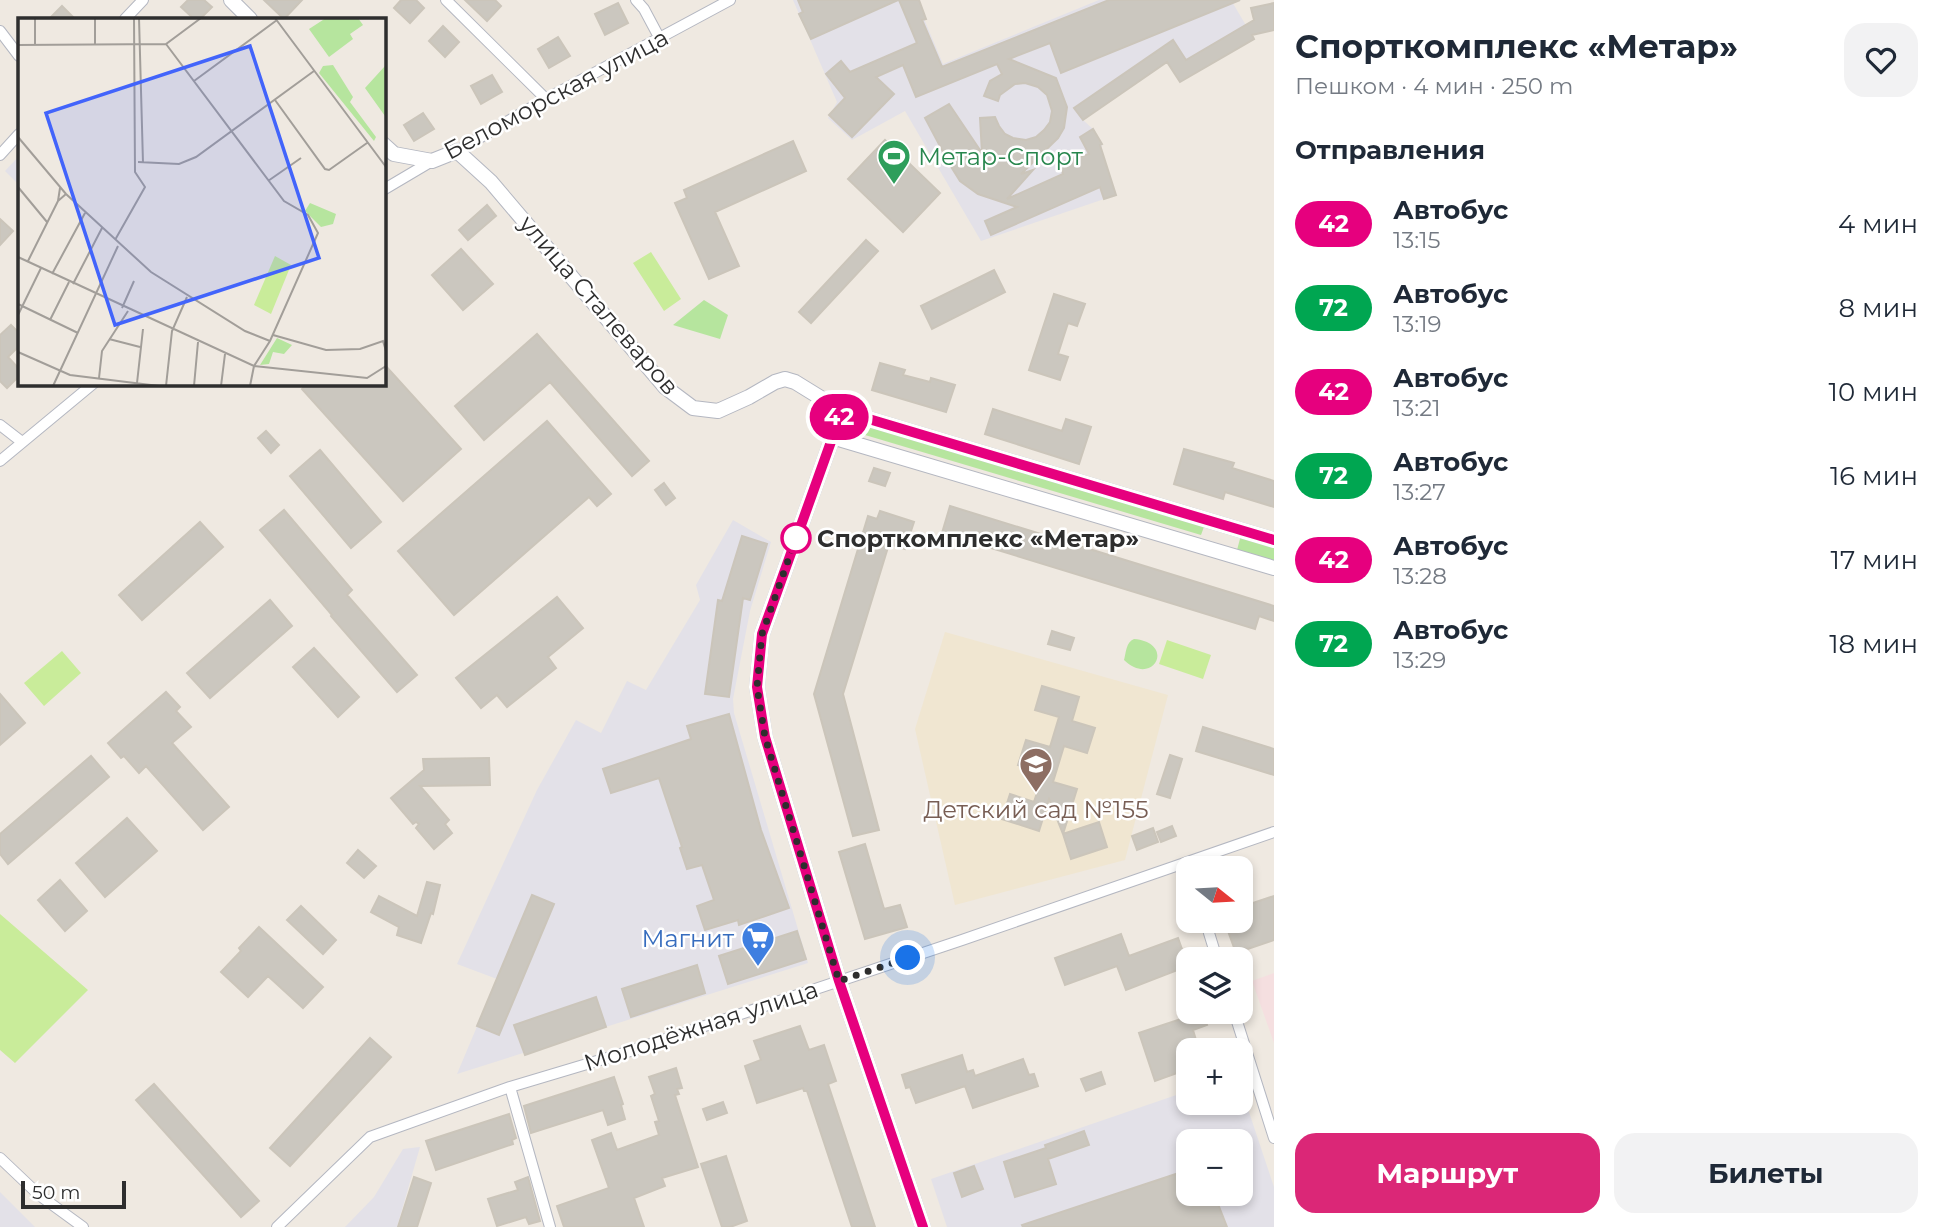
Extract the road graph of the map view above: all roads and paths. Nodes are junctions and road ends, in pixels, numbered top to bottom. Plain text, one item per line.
1 (143, 0) edge
2 (231, 0) edge
3 (446, 0) edge
4 (635, 0) edge
5 (730, 0) edge
6 (126, 18) edge
7 (249, 18) edge
8 (0, 31) edge
9 (660, 39) junction
10 (18, 55) edge
11 (545, 99) junction
12 (18, 135) edge
13 (385, 146) edge
14 (457, 151) junction
15 (0, 155) edge
16 (432, 161) junction
17 (385, 189) edge
18 (92, 385) edge
19 (842, 411) junction
20 (0, 425) edge
21 (832, 437) junction
22 (22, 442) junction
23 (0, 461) edge
24 (1226, 526) junction
25 (1274, 540) edge
26 (1218, 551) junction
27 (1274, 568) edge
28 (1274, 832) edge
29 (1213, 856) edge
30 (1176, 870) edge
31 (839, 981) junction
32 (1238, 1024) edge
33 (510, 1087) junction
34 (1274, 1138) edge
35 (0, 1158) edge
36 (83, 1227) edge
37 (277, 1227) edge
38 (550, 1227) edge
39 (923, 1227) edge

1 - 6 street
2 - 7 street
3 - 11 street
4 - 9 street
5 - 9 street, Беломорская улица
8 - 10 street
9 - 11 street, Беломорская улица
11 - 14 street, Беломорская улица
12 - 15 street
13 - 16 street
14 - 16 street, Беломорская улица
14 - 19 street, улица Сталеваров
16 - 17 street, Беломорская улица
18 - 22 street
19 - 21 street
19 - 24 street, улица Сталеваров
20 - 22 street
21 - 26 street
21 - 31 street
22 - 23 street
24 - 25 street, улица Сталеваров
24 - 26 street
26 - 27 street
28 - 29 street, Молодёжная улица
30 - 31 street, Молодёжная улица
31 - 33 street, Молодёжная улица
31 - 39 street
32 - 34 street
33 - 37 street, Молодёжная улица
33 - 38 street
35 - 36 street

